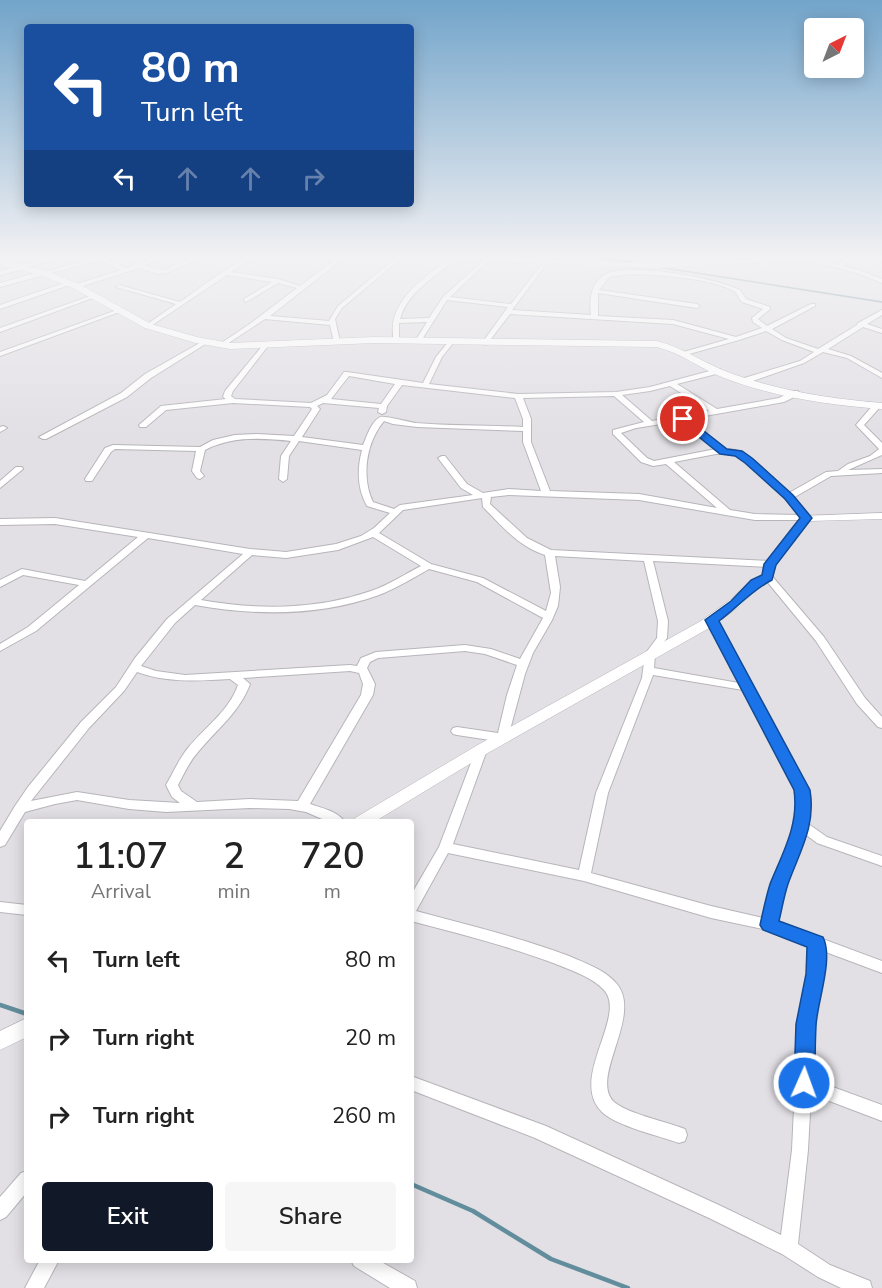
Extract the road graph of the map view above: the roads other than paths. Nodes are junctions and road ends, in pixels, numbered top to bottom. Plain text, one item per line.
1 (42, 315) edge
2 (108, 315) edge
3 (127, 315) edge
4 (165, 315) edge
5 (266, 315) edge
6 (334, 315) edge
7 (398, 315) edge
8 (433, 315) edge
9 (506, 315) edge
10 (553, 315) edge
11 (759, 315) edge
12 (798, 315) edge
13 (876, 315) edge
14 (264, 317) junction
15 (595, 318) joint
16 (430, 320) junction
17 (396, 321) junction
18 (334, 323) junction
19 (860, 324) junction
20 (148, 326) junction
21 (768, 328) junction
22 (0, 330) edge
23 (882, 331) edge
24 (737, 339) junction
25 (396, 340) junction
26 (419, 340) junction
27 (205, 342) junction
28 (337, 342) junction
29 (451, 342) junction
30 (485, 343) junction
31 (222, 345) junction
32 (265, 346) junction
33 (820, 350) junction
34 (0, 354) edge
35 (682, 354) junction
36 (717, 371) junction
37 (882, 376) edge
38 (744, 381) junction
39 (400, 382) junction
40 (670, 383) junction
41 (425, 386) junction
42 (795, 393) junction
43 (616, 394) junction
44 (518, 396) junction
45 (233, 401) junction
46 (323, 401) junction
47 (312, 405) junction
48 (383, 406) junction
49 (879, 406) edge
50 (716, 412) junction
51 (383, 418) junction
52 (683, 419) junction
53 (651, 424) junction
54 (143, 425) dead end
55 (525, 429) junction
56 (43, 437) dead end
57 (296, 439) junction
58 (201, 448) junction
59 (367, 448) junction
60 (882, 448) edge
61 (724, 452) junction
62 (442, 458) dead end
63 (669, 462) junction
64 (19, 470) dead end
65 (882, 471) edge
66 (841, 472) junction
67 (200, 476) dead end
68 (89, 479) dead end
69 (283, 479) dead end
70 (0, 485) edge
71 (547, 494) junction
72 (484, 496) junction
73 (789, 497) junction
74 (395, 512) junction
75 (728, 513) junction
76 (882, 516) edge
77 (806, 518) junction
78 (0, 522) edge
79 (373, 533) junction
80 (144, 537) junction
81 (250, 552) junction
82 (550, 553) junction
83 (648, 558) junction
84 (428, 566) junction
85 (769, 571) junction
86 (0, 584) edge
87 (88, 584) junction
88 (193, 602) junction
89 (549, 616) junction
90 (711, 620) junction
91 (0, 648) edge
92 (650, 654) junction
93 (524, 664) junction
94 (134, 667) junction
95 (361, 670) junction
96 (649, 671) junction
97 (234, 676) junction
98 (745, 687) junction
99 (882, 724) edge
100 (457, 731) dead end
101 (503, 738) junction
102 (481, 750) junction
103 (194, 807) junction
104 (302, 807) junction
105 (18, 810) junction
106 (334, 819) edge
107 (366, 819) edge
108 (802, 826) junction
109 (0, 842) edge
110 (445, 847) junction
111 (882, 861) edge
112 (585, 876) junction
113 (414, 902) edge
114 (0, 907) edge
115 (24, 910) edge
116 (414, 916) edge
117 (769, 925) junction
118 (816, 943) junction
119 (882, 967) edge
120 (24, 1028) edge
121 (2, 1039) edge
122 (804, 1083) junction
123 (414, 1084) edge
124 (882, 1113) edge
125 (679, 1135) dead end
126 (24, 1183) edge
127 (0, 1211) edge
128 (788, 1248) junction
129 (48, 1263) edge
130 (365, 1263) edge
131 (34, 1288) edge
132 (408, 1288) edge
133 (863, 1288) edge

1 - 22 street
2 - 34 street
3 - 20 main road
4 - 20 street
5 - 14 street
6 - 18 street
7 - 17 street
8 - 16 street
9 - 30 street
10 - 15 street
11 - 21 street
12 - 21 street
13 - 19 street
14 - 18 street
14 - 31 street
15 - 24 street
16 - 17 street
16 - 26 street
17 - 25 street
18 - 28 street
19 - 23 street
19 - 33 street
20 - 27 main road
21 - 24 street
21 - 33 street
24 - 35 street
25 - 26 main road
25 - 28 main road
26 - 29 main road
27 - 31 main road
27 - 56 street
28 - 32 main road
29 - 30 main road
29 - 41 street
30 - 35 main road
31 - 32 main road
32 - 45 street
33 - 37 street
33 - 38 street
35 - 36 main road
36 - 38 main road
36 - 40 street
38 - 42 main road
39 - 41 street
39 - 46 street
39 - 48 street
40 - 43 street
40 - 50 street
41 - 44 street
42 - 49 main road
42 - 50 street
43 - 44 street
43 - 53 street
44 - 55 street
45 - 47 street
45 - 54 street
46 - 47 street
46 - 48 street
47 - 57 street
48 - 51 street
49 - 60 street
50 - 52 street
51 - 55 street
51 - 59 street
52 - 53 street
52 - 61 street
53 - 63 street
55 - 71 street
57 - 58 street
57 - 59 street
57 - 69 street
58 - 67 street
58 - 68 street
59 - 74 street
60 - 66 street
61 - 63 street
61 - 73 street
62 - 72 street
63 - 75 street
64 - 70 street
65 - 66 street
66 - 73 street
71 - 72 street
71 - 75 street
72 - 74 street
72 - 82 street
73 - 77 street
74 - 79 street
75 - 77 street
76 - 77 street
77 - 85 street
78 - 80 street
79 - 81 street
79 - 84 street
80 - 81 street
80 - 87 street
81 - 88 street
82 - 83 street
82 - 89 street
83 - 85 street
83 - 92 street
84 - 88 street
84 - 89 street
85 - 90 street
85 - 99 street
86 - 87 street
87 - 91 street
88 - 94 street
89 - 93 street
90 - 92 street
90 - 98 street
92 - 96 street
92 - 101 street
93 - 95 street
93 - 101 street
94 - 97 street
94 - 105 street
95 - 97 street
95 - 104 street
96 - 98 street
96 - 112 street
97 - 103 street
98 - 108 street
100 - 101 street
101 - 102 street
102 - 107 street
102 - 110 street
103 - 104 street
103 - 105 street
104 - 106 street
105 - 109 street
108 - 111 street
108 - 117 street
110 - 112 street
110 - 113 street
112 - 117 street
114 - 115 street
116 - 125 street
117 - 118 street
118 - 119 street
118 - 122 street
120 - 121 street
122 - 124 street
122 - 128 street
123 - 128 street
126 - 127 street
128 - 133 street
129 - 131 street
130 - 132 street

